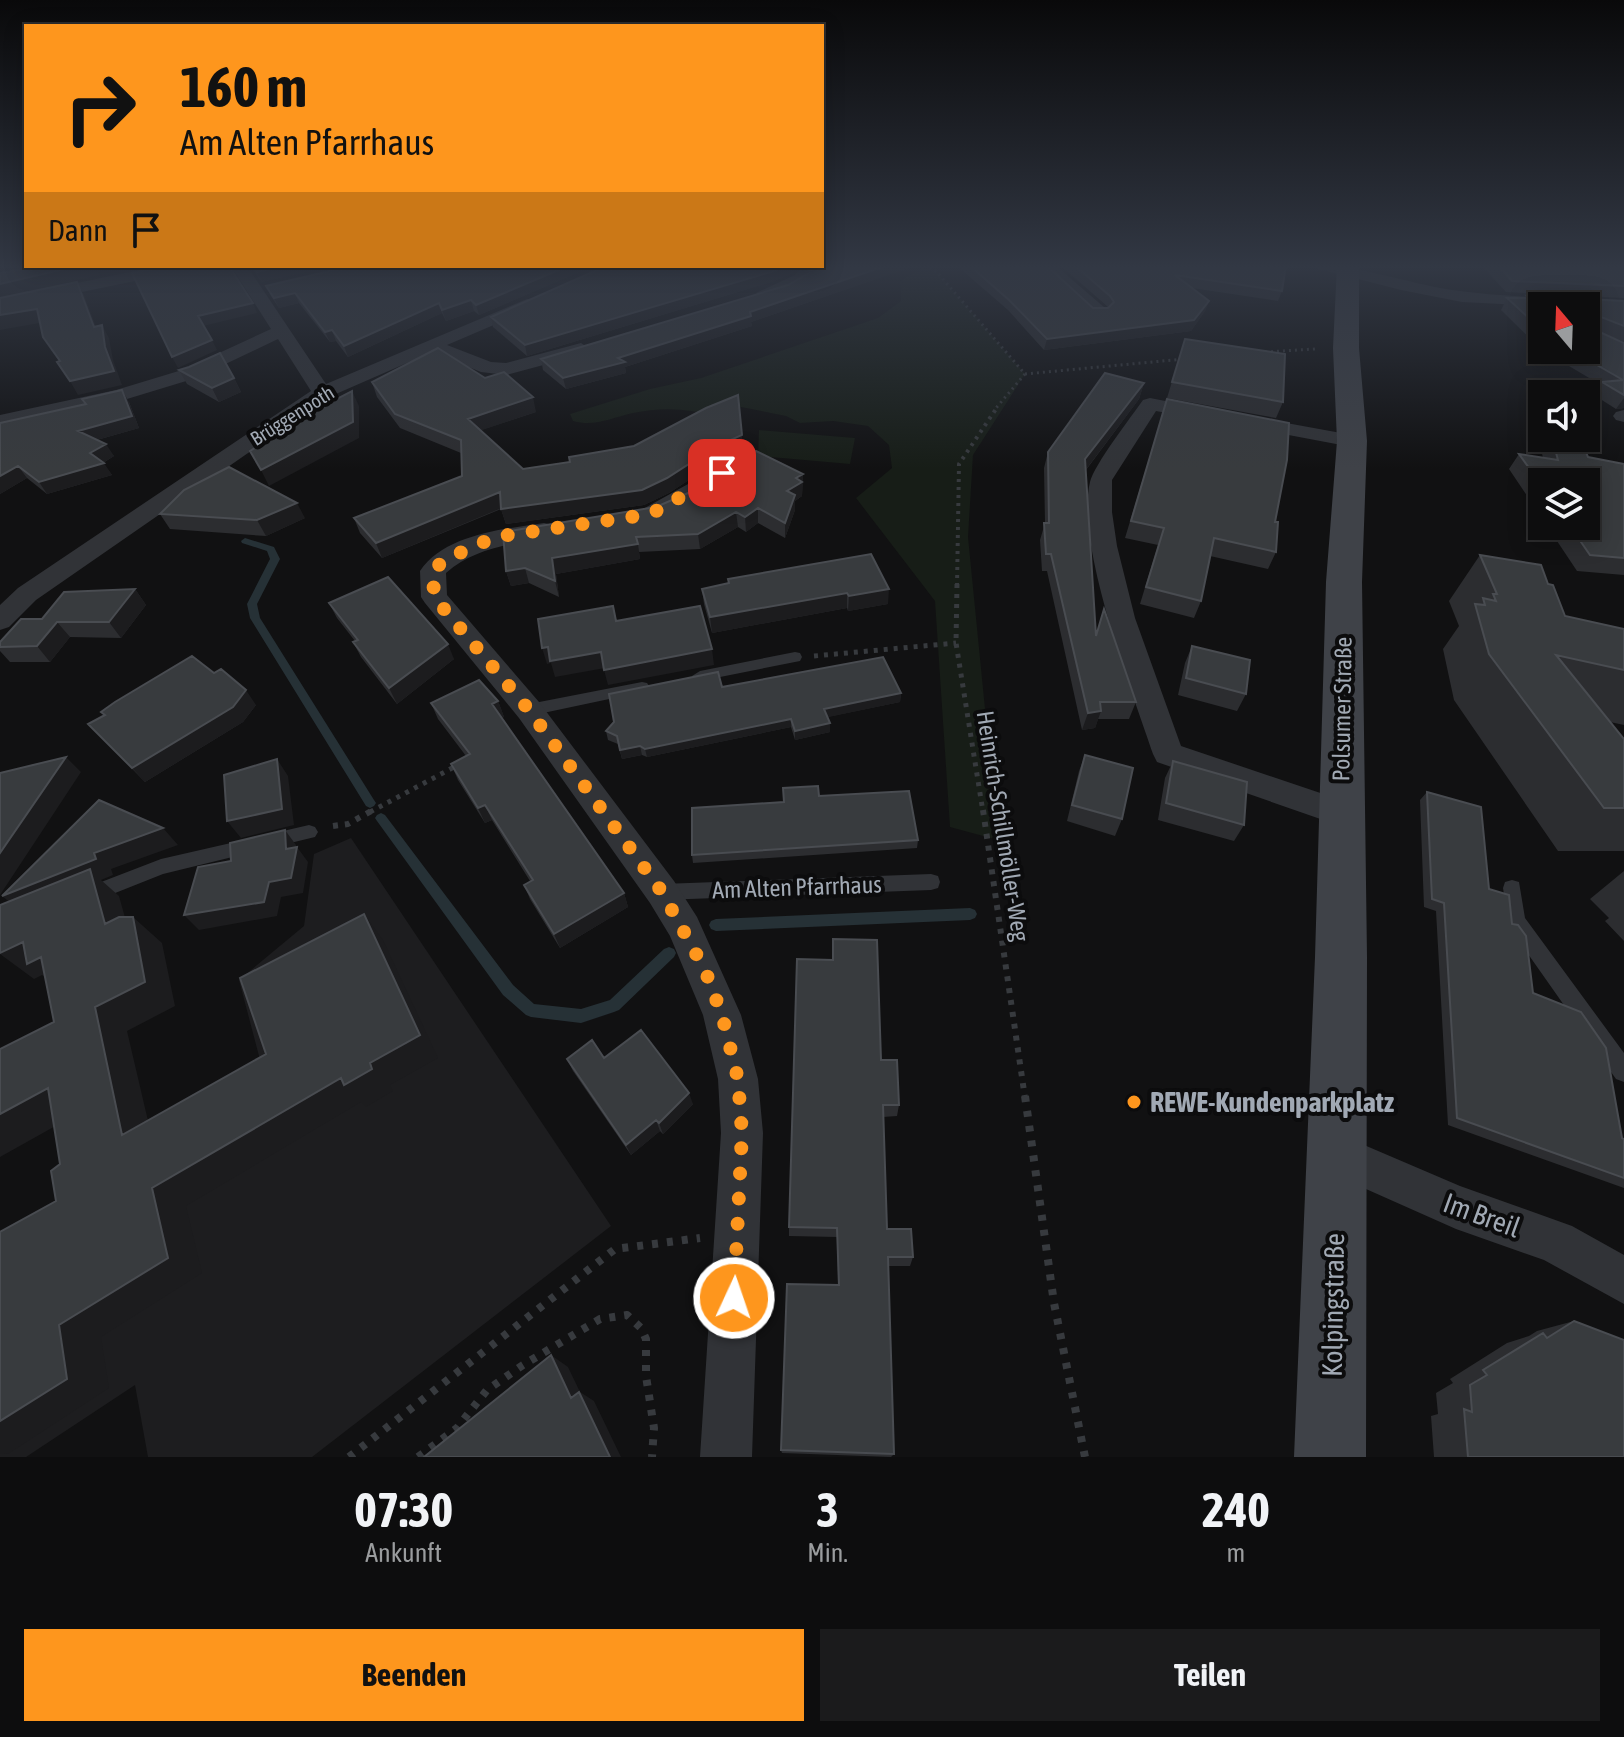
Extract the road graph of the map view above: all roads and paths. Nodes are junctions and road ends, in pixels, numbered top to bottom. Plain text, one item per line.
1 (277, 333) edge
2 (282, 333) edge
3 (458, 333) edge
4 (990, 333) edge
5 (1345, 333) edge
6 (598, 344) edge
7 (430, 345) junction
8 (1346, 348) junction
9 (1261, 353) edge
10 (1190, 359) edge
11 (1025, 374) junction
12 (322, 393) junction
13 (0, 421) edge
14 (1352, 441) junction
15 (746, 459) edge
16 (620, 518) edge
17 (573, 525) edge
18 (0, 621) edge
19 (956, 643) junction
20 (795, 657) joint
21 (686, 679) edge
22 (654, 685) edge
23 (529, 710) junction
24 (466, 761) edge
25 (1341, 813) junction
26 (309, 832) joint
27 (931, 882) dead end
28 (1512, 888) dead end
29 (662, 892) junction
30 (67, 905) edge
31 (1624, 1071) edge
32 (1336, 1154) junction
33 (738, 1234) junction
34 (1624, 1281) edge
35 (349, 1457) edge
36 (418, 1457) edge
37 (652, 1457) edge
38 (726, 1457) edge
39 (1085, 1457) edge
40 (1330, 1457) edge

1 - 13 street
2 - 12 street
3 - 7 street, Brüggenpoth
4 - 11 path
5 - 8 main road, Polsumer Straße
6 - 7 street
7 - 12 street, Brüggenpoth
8 - 9 path
8 - 14 main road, Polsumer Straße
10 - 11 path
11 - 19 path, Heinrich-Schillmöller-Weg
12 - 18 street, Brüggenpoth
14 - 25 main road, Polsumer Straße
14 - 25 street
15 - 16 street
17 - 23 street
19 - 20 path
19 - 39 path, Heinrich-Schillmöller-Weg
20 - 21 lane
22 - 23 lane
23 - 29 street
24 - 26 path
25 - 32 main road, Polsumer Straße
26 - 30 lane
27 - 29 lane, Am Alten Pfarrhaus
28 - 31 lane
29 - 33 street
32 - 34 street, Im Breil
32 - 40 main road, Kolpingstraße
33 - 35 path
33 - 38 street
36 - 37 path

